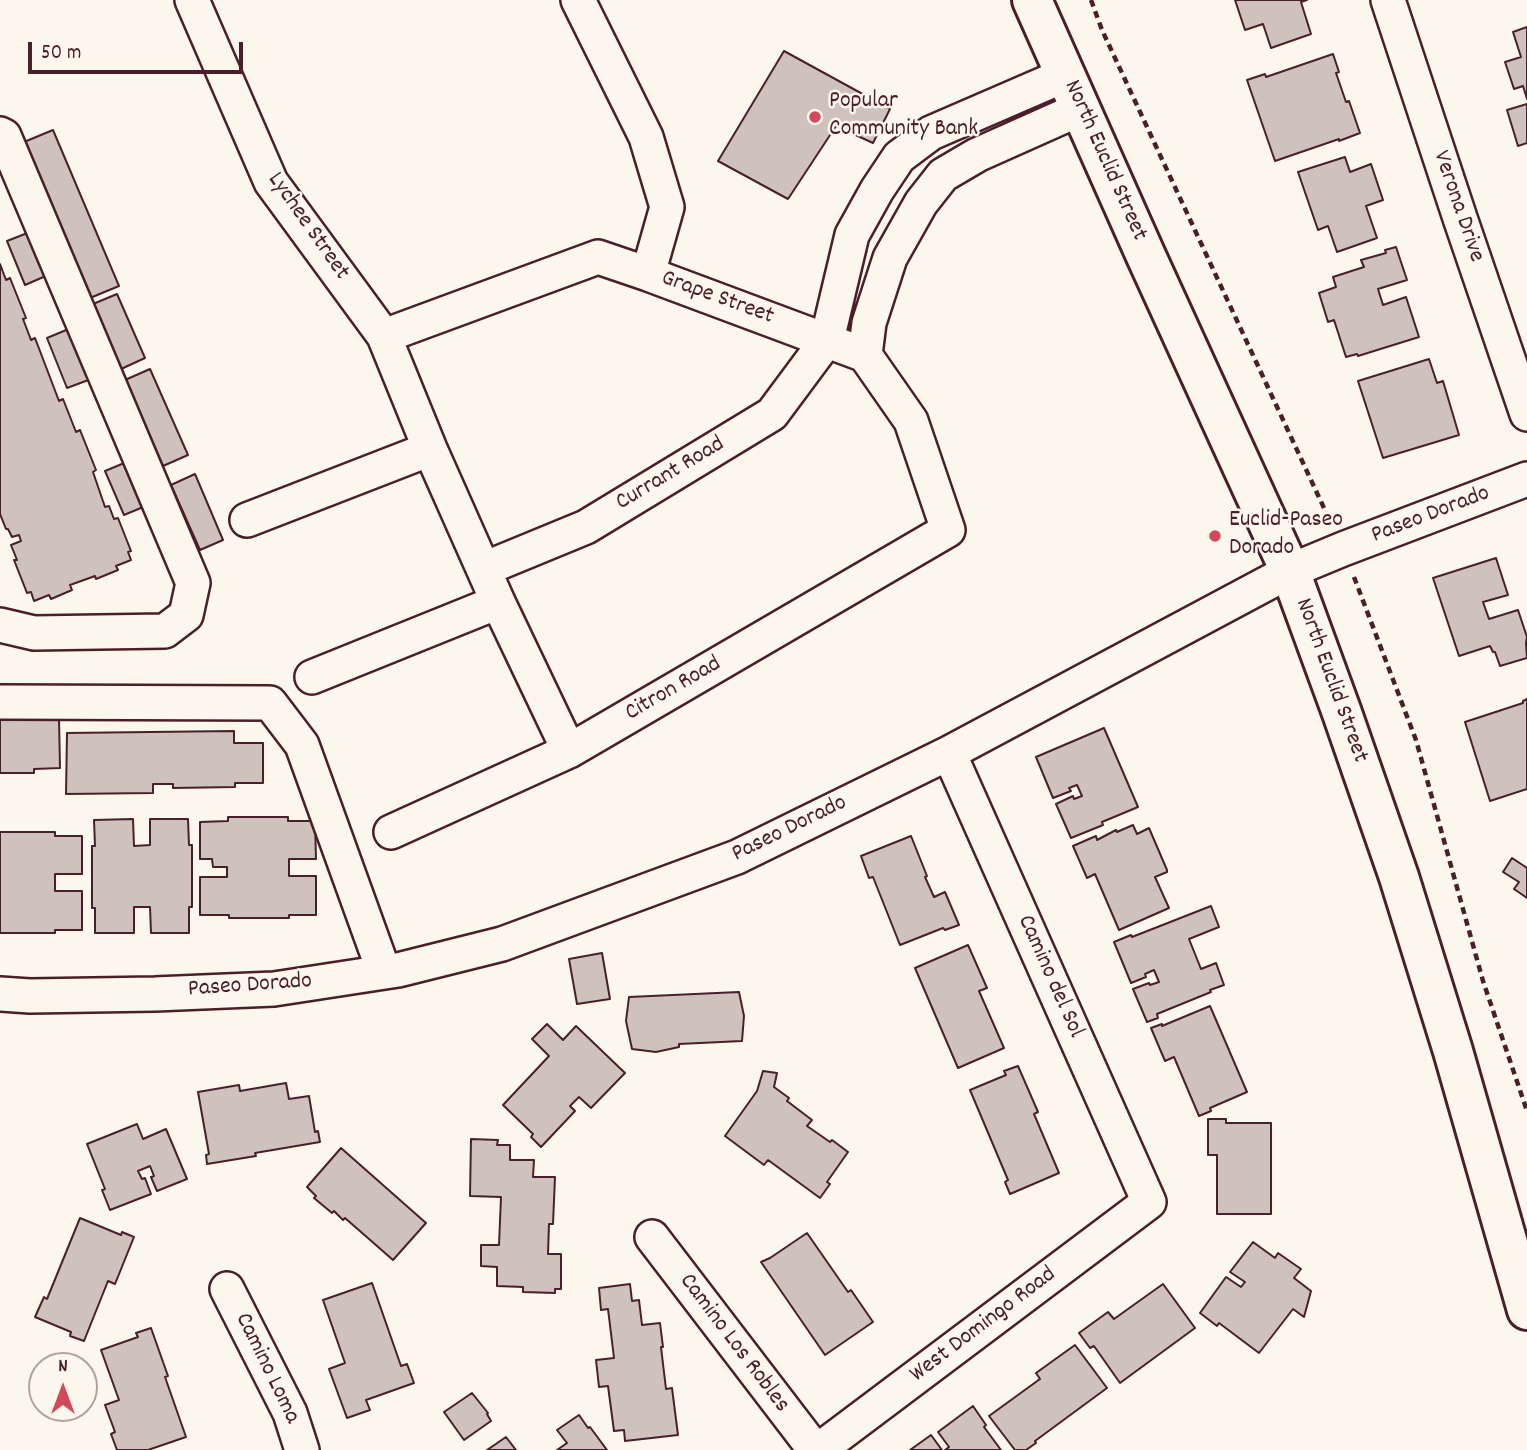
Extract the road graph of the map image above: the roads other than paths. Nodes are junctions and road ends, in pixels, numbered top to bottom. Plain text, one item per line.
1 (192, 0) edge
2 (578, 0) edge
3 (1032, 0) edge
4 (1388, 0) edge
5 (1073, 92) junction
6 (0, 134) edge
7 (648, 274) junction
8 (384, 337) junction
9 (867, 339) junction
10 (827, 340) junction
11 (1527, 414) edge
12 (430, 449) junction
13 (1527, 479) edge
14 (247, 520) dead end
15 (484, 569) junction
16 (1290, 571) junction
17 (498, 602) junction
18 (0, 625) edge
19 (312, 677) dead end
20 (0, 702) edge
21 (569, 751) junction
22 (949, 752) junction
23 (391, 832) dead end
24 (384, 972) junction
25 (0, 994) edge
26 (1149, 1202) joint
27 (652, 1237) dead end
28 (227, 1289) dead end
29 (1527, 1310) edge
30 (302, 1450) edge
31 (817, 1450) edge

1 - 8 street, Lychee Street
2 - 7 street
3 - 5 main road, North Euclid Street
4 - 11 street, Verona Drive
5 - 9 street
5 - 10 street
5 - 16 main road, North Euclid Street
6 - 18 street
7 - 8 street, Grape Street
7 - 10 street, Grape Street
8 - 12 street, Lychee Street
9 - 10 street, Grape Street
9 - 21 street, Citron Road
10 - 15 street, Currant Road
12 - 14 street
12 - 15 street, Lychee Street
13 - 16 street, Paseo Dorado
15 - 17 street, Lychee Street
16 - 22 street, Paseo Dorado
16 - 29 main road, North Euclid Street
17 - 19 street
17 - 21 street, Lychee Street
20 - 24 street
21 - 23 street, Citron Road
22 - 24 street, Paseo Dorado
22 - 26 street, Camino del Sol
24 - 25 street, Paseo Dorado
26 - 31 street, West Domingo Road
27 - 31 street, Camino Los Robles
28 - 30 street, Camino Loma

